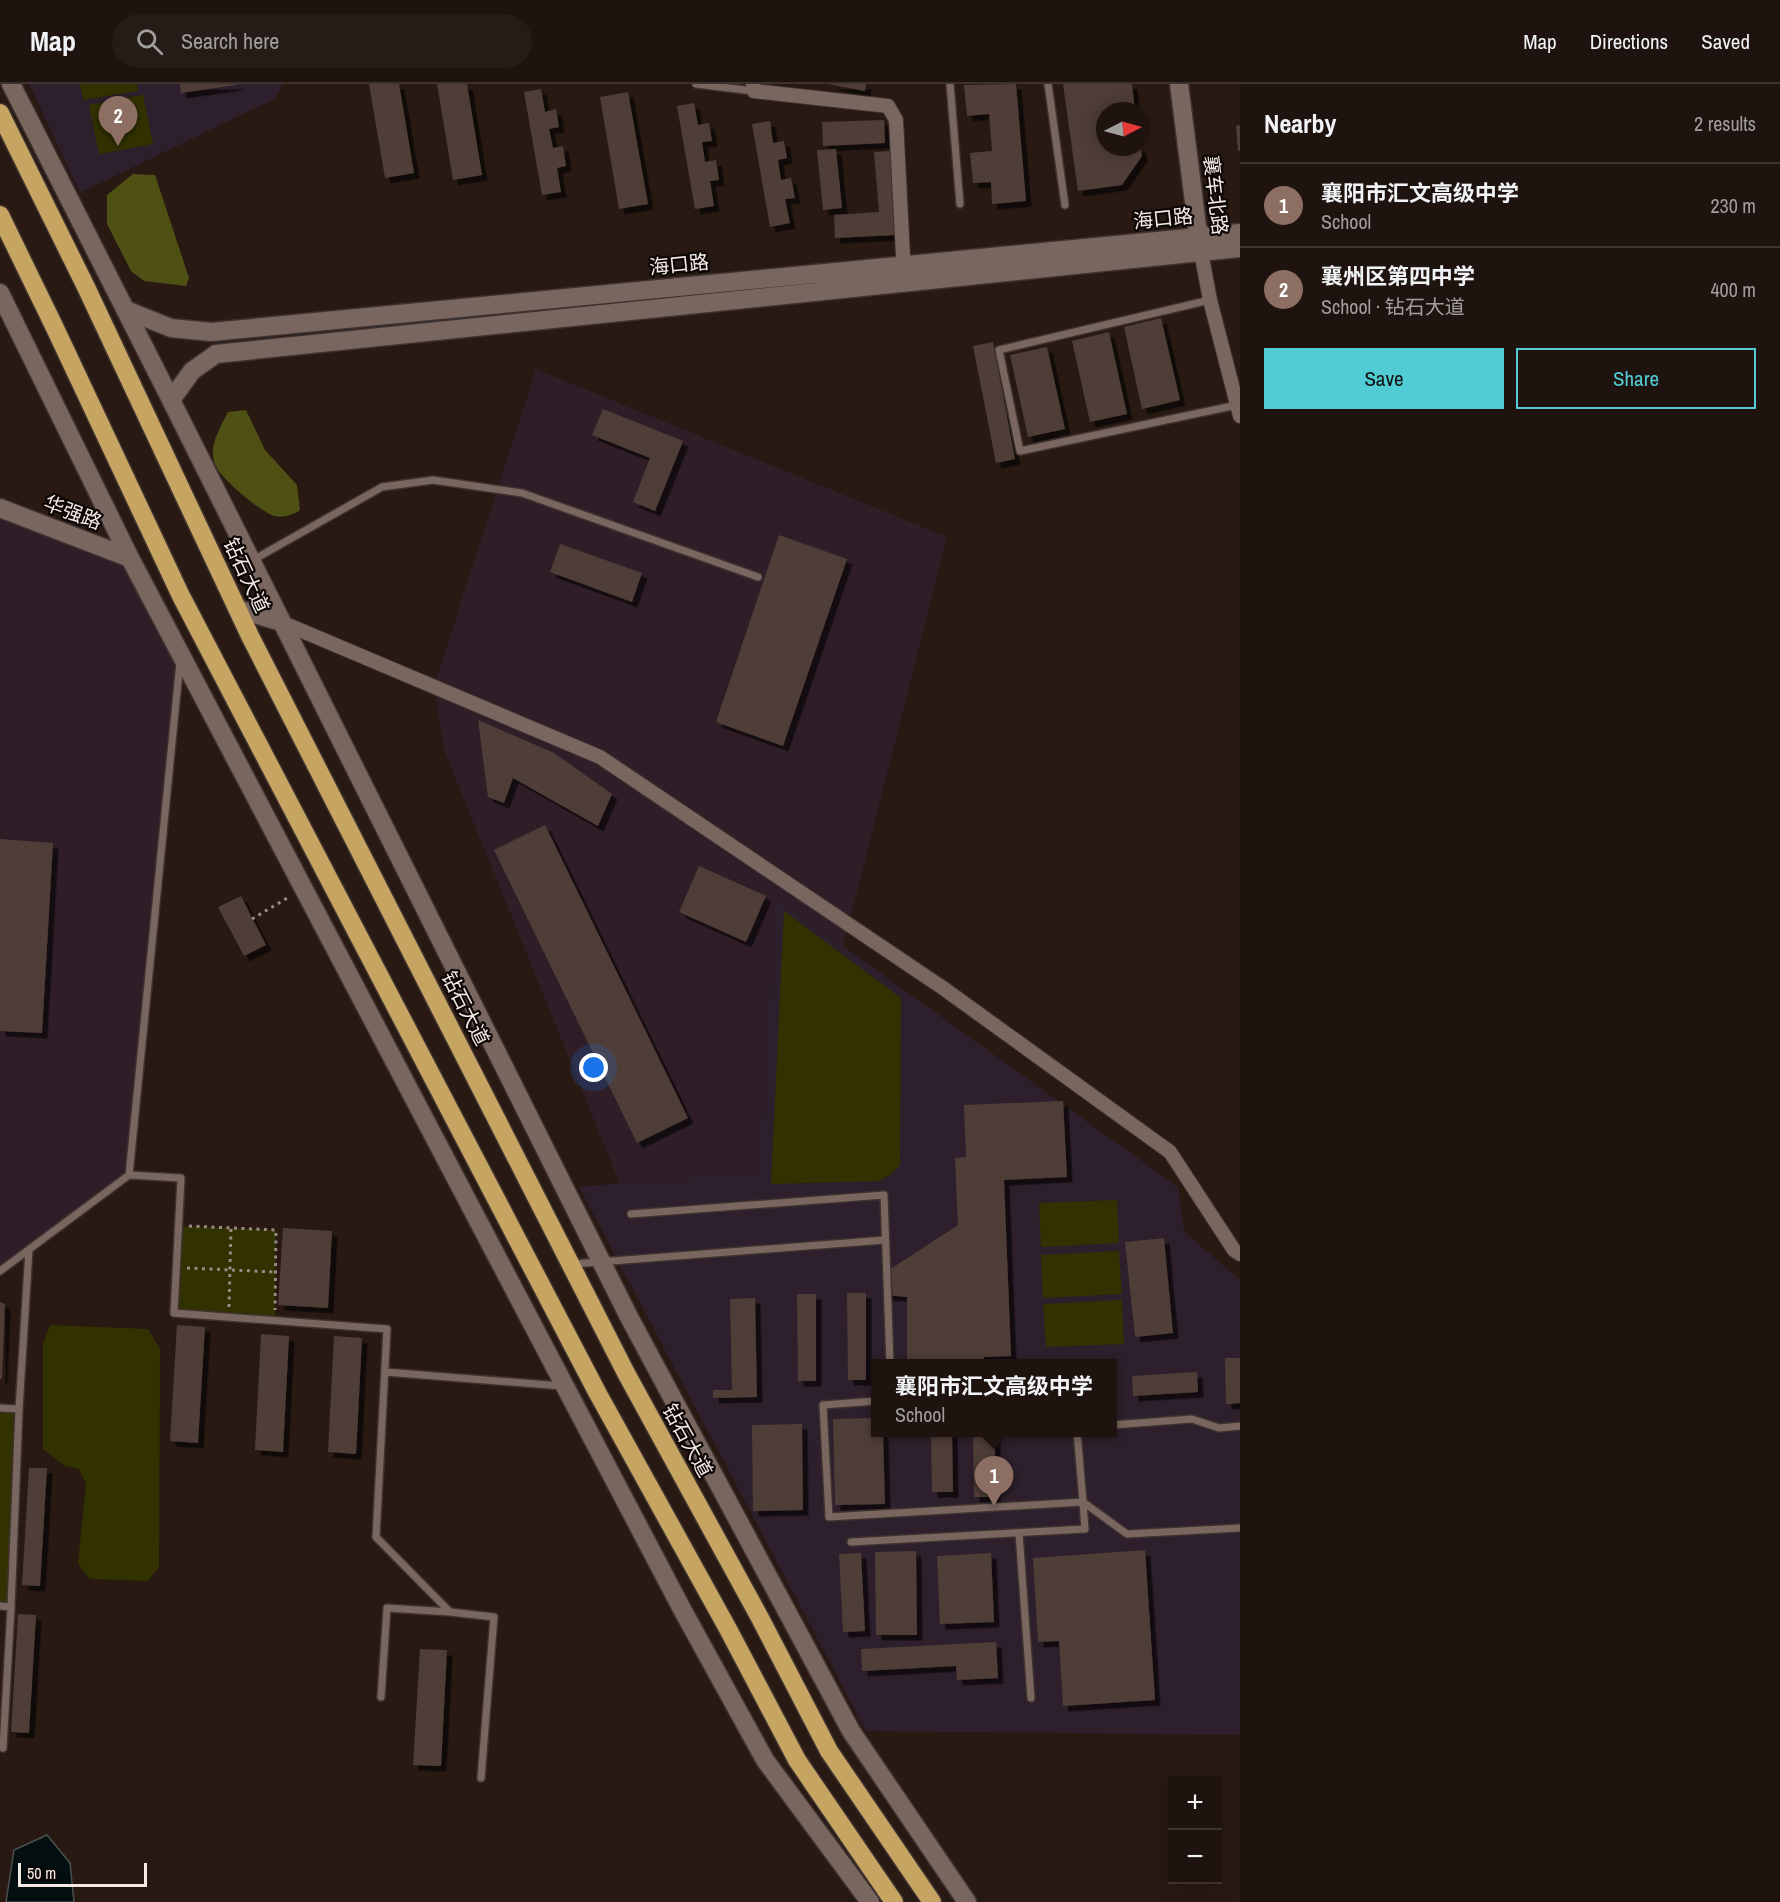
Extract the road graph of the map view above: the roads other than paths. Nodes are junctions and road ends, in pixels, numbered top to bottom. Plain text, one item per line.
1 (11, 84) edge
2 (696, 84) edge
3 (950, 84) edge
4 (1048, 84) edge
5 (1179, 84) edge
6 (754, 87) edge
7 (0, 113) edge
8 (960, 204) dead end
9 (1065, 205) dead end
10 (0, 215) edge
11 (1240, 233) edge
12 (1200, 244) junction
13 (1240, 248) edge
14 (904, 274) junction
15 (0, 293) edge
16 (1210, 300) junction
17 (126, 310) junction
18 (171, 400) junction
19 (1239, 410) edge
20 (0, 508) edge
21 (157, 545) junction
22 (130, 558) junction
23 (251, 562) junction
24 (758, 577) dead end
25 (238, 609) junction
26 (281, 622) junction
27 (180, 653) junction
28 (129, 1174) junction
29 (631, 1214) dead end
30 (885, 1240) junction
31 (29, 1250) junction
32 (1240, 1254) edge
33 (602, 1263) junction
34 (571, 1264) junction
35 (0, 1270) edge
36 (890, 1359) edge
37 (385, 1372) junction
38 (565, 1386) junction
39 (871, 1401) edge
40 (0, 1408) edge
41 (20, 1409) junction
42 (1117, 1425) edge
43 (1240, 1426) edge
44 (1077, 1437) edge
45 (1083, 1502) junction
46 (1240, 1528) edge
47 (1019, 1533) junction
48 (851, 1542) dead end
49 (0, 1606) edge
50 (12, 1607) junction
51 (450, 1612) junction
52 (381, 1698) dead end
53 (1031, 1698) dead end
54 (3, 1748) dead end
55 (481, 1778) dead end
56 (870, 1902) edge
57 (894, 1902) edge
58 (932, 1902) edge
59 (968, 1902) edge

1 - 17 street
2 - 6 lane
3 - 8 lane
4 - 9 lane
5 - 12 street, 襄车北路
6 - 14 street
7 - 25 highway, 钻石大道
10 - 21 highway
11 - 12 street, 海口路
12 - 13 street, 海口路
12 - 14 street, 海口路
12 - 16 street, 襄车北路
14 - 17 street, 海口路
14 - 18 street, 海口路
15 - 22 street
16 - 19 street, 襄车北路
16 - 19 lane
17 - 18 street
18 - 23 street
20 - 22 street, 华强路
21 - 22 street
21 - 57 highway
22 - 27 street
23 - 24 lane
23 - 26 street
25 - 26 street
25 - 34 highway, 钻石大道
26 - 32 street
26 - 33 street
27 - 28 lane
27 - 38 street
28 - 31 lane
28 - 37 lane
29 - 30 lane
30 - 33 lane
30 - 36 lane
31 - 35 lane
31 - 41 lane
33 - 34 lane
33 - 59 street
34 - 58 highway, 钻石大道
37 - 38 lane
37 - 51 lane
38 - 56 street
39 - 45 lane
40 - 41 lane
41 - 50 lane
42 - 43 lane
44 - 45 lane
45 - 46 lane
45 - 47 lane
47 - 48 lane
47 - 53 lane
49 - 50 lane
50 - 54 lane
51 - 52 lane
51 - 55 lane

